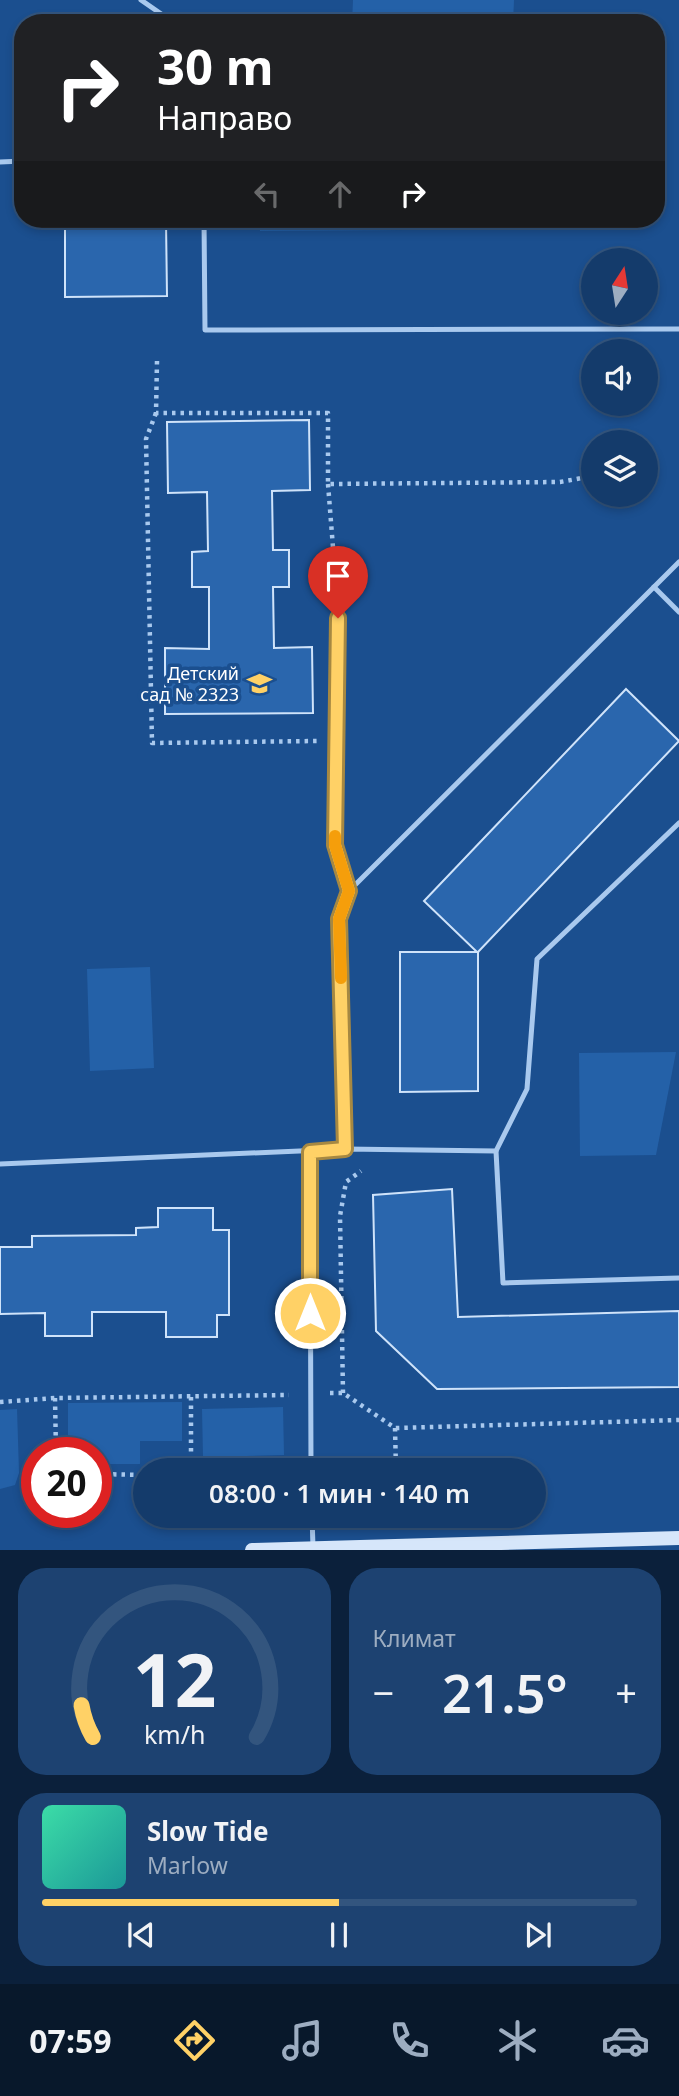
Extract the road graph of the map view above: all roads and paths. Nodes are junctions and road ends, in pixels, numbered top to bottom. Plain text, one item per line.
1 (141, 0) edge
2 (161, 14) edge
3 (204, 228) edge
4 (679, 329) edge
5 (157, 361) dead end
6 (156, 413) junction
7 (581, 478) edge
8 (328, 484) junction
9 (679, 562) edge
10 (654, 587) junction
11 (679, 611) edge
12 (338, 618) joint
13 (337, 740) junction
14 (679, 823) edge
15 (349, 891) junction
16 (345, 1149) junction
17 (496, 1151) junction
18 (310, 1152) junction
19 (0, 1164) edge
20 (373, 1171) dead end
21 (679, 1278) edge
22 (343, 1393) junction
23 (310, 1394) junction
24 (191, 1397) junction
25 (55, 1398) junction
26 (0, 1402) edge
27 (679, 1420) edge
28 (395, 1428) junction
29 (56, 1437) edge
30 (191, 1458) edge
31 (312, 1458) edge
32 (396, 1458) edge
33 (112, 1474) edge
34 (133, 1475) edge
35 (313, 1528) edge
36 (679, 1538) edge
37 (313, 1548) junction
38 (252, 1550) edge

1 - 2 lane
3 - 4 lane
5 - 6 path
6 - 8 path
6 - 13 path
7 - 8 path
8 - 12 path
9 - 10 lane
10 - 11 lane
10 - 15 lane
12 - 13 lane
13 - 15 lane
14 - 17 lane
15 - 16 lane
16 - 17 lane
16 - 18 lane
17 - 21 lane
18 - 19 lane
18 - 23 lane
20 - 22 path
22 - 23 path
22 - 28 path
23 - 24 path
23 - 31 lane
24 - 25 path
24 - 30 path
25 - 26 path
25 - 29 path
27 - 28 path
28 - 32 path
33 - 34 path
35 - 37 lane
36 - 37 main road
37 - 38 main road

